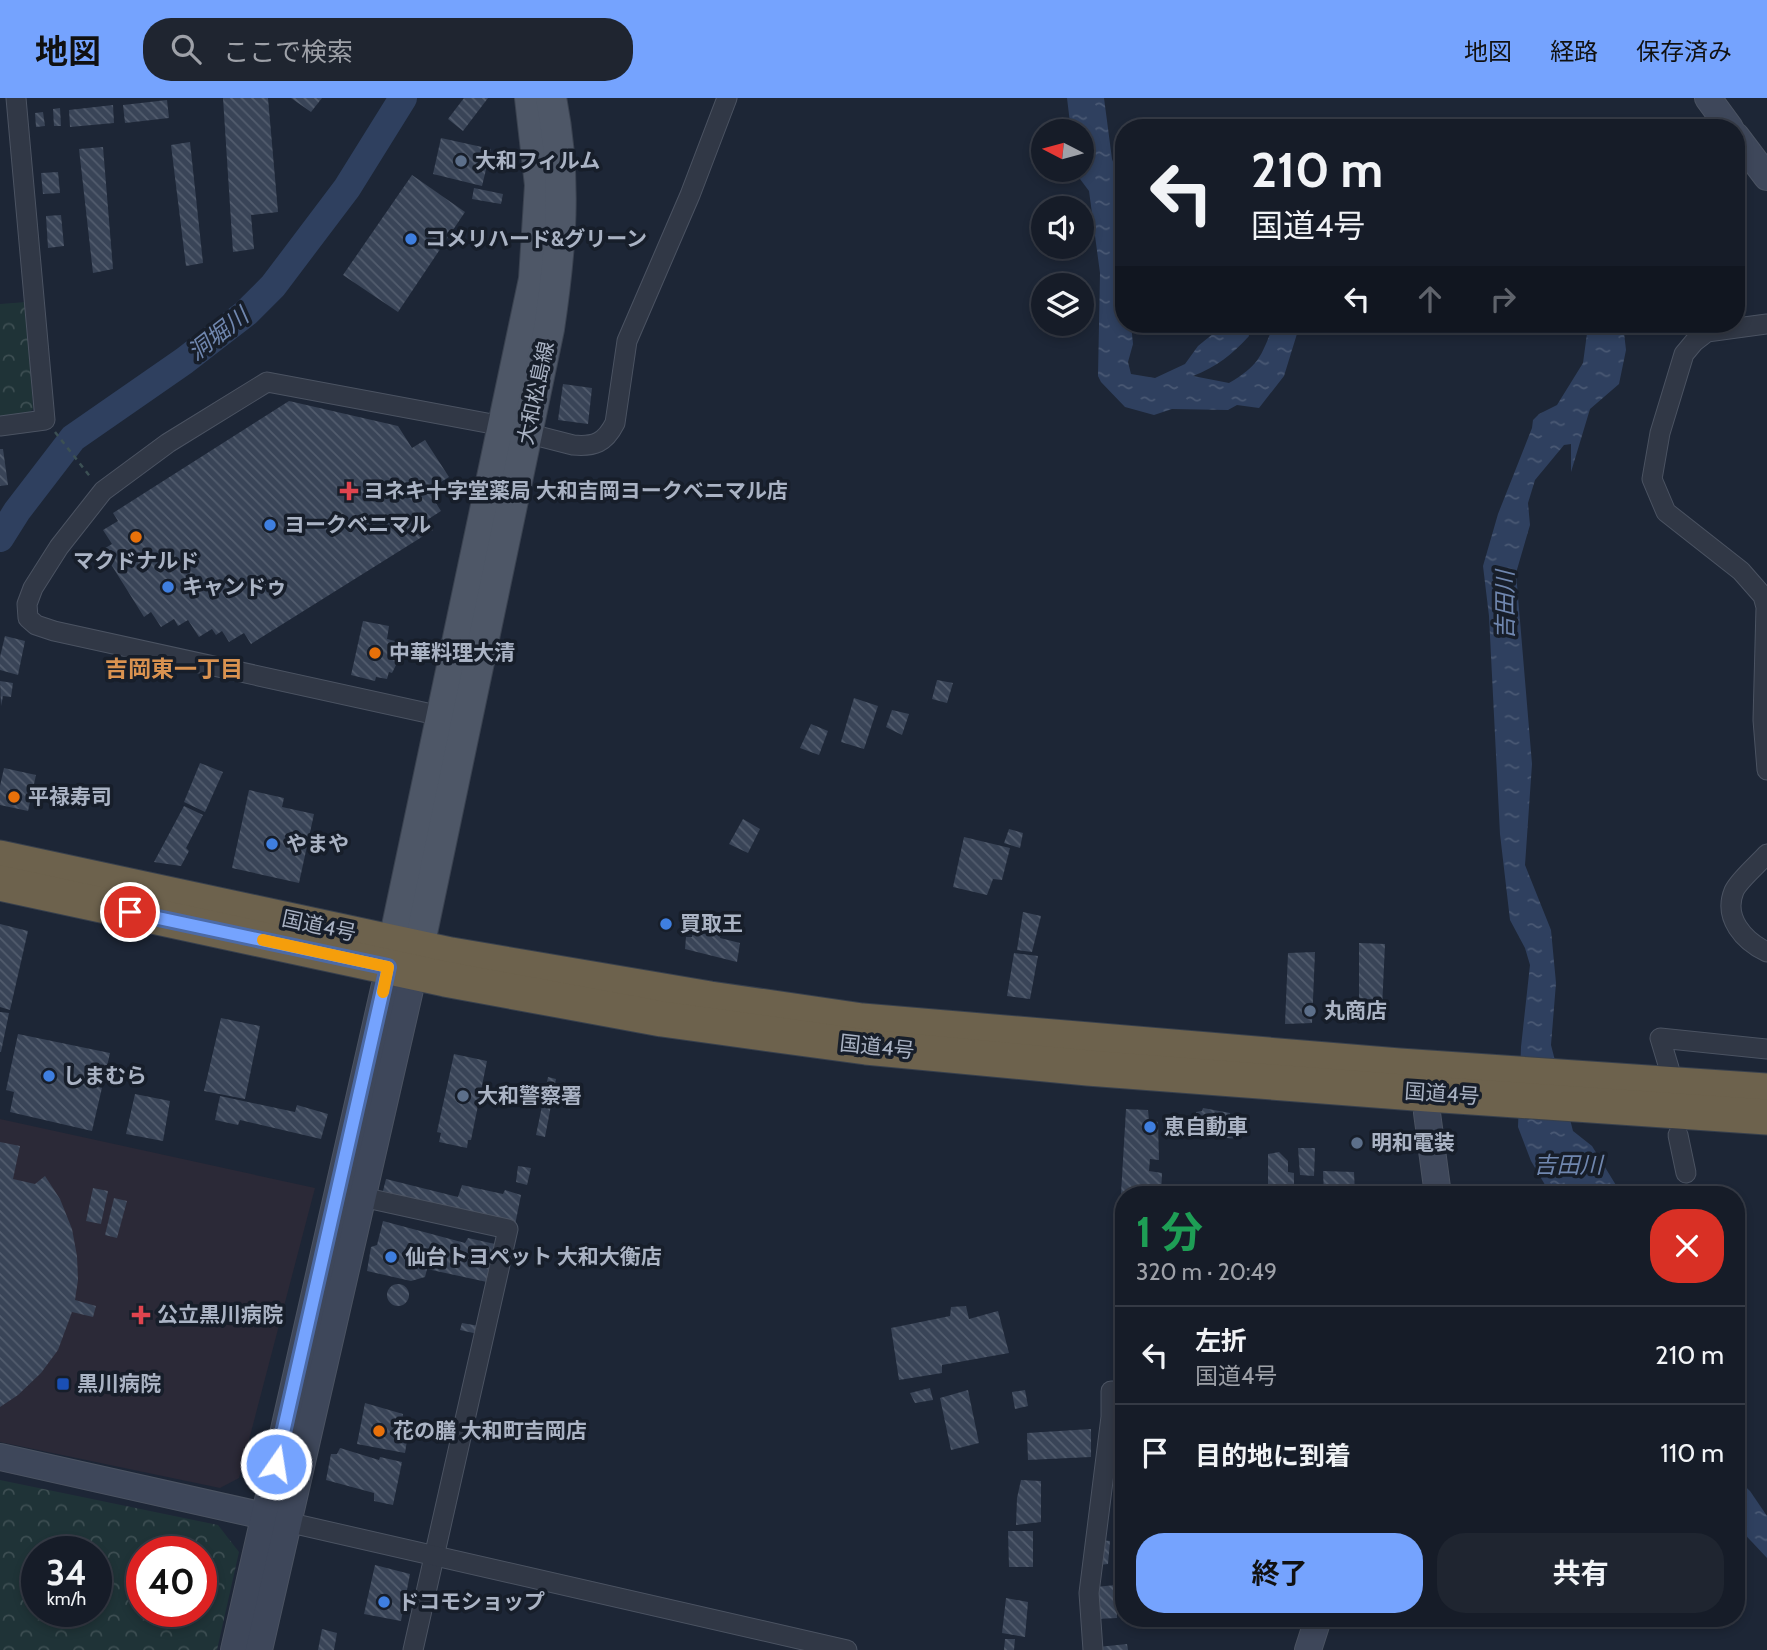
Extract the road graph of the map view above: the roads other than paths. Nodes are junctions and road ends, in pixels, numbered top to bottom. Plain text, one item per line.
1 (16, 98) edge
2 (530, 98) edge
3 (551, 98) edge
4 (727, 98) edge
5 (1708, 98) edge
6 (1723, 119) edge
7 (1745, 148) edge
8 (1767, 177) edge
9 (1767, 324) edge
10 (1745, 327) edge
11 (1706, 333) edge
12 (0, 426) edge
13 (515, 430) junction
14 (441, 716) junction
15 (1767, 769) edge
16 (1767, 854) edge
17 (0, 858) edge
18 (0, 884) edge
19 (1767, 952) edge
20 (404, 957) junction
21 (1767, 1049) edge
22 (1429, 1081) junction
23 (1653, 1086) junction
24 (1767, 1091) edge
25 (1767, 1117) edge
26 (1678, 1135) dead end
27 (1686, 1173) dead end
28 (1437, 1186) edge
29 (362, 1197) junction
30 (1115, 1391) edge
31 (0, 1457) edge
32 (275, 1519) junction
33 (435, 1555) junction
34 (1315, 1627) edge
35 (234, 1650) edge
36 (259, 1650) edge
37 (413, 1650) edge
38 (847, 1650) edge
39 (1093, 1650) edge
40 (1308, 1650) edge

1 - 12 street
2 - 13 main road, 大和松島線
3 - 13 main road, 大和松島線
4 - 13 street
5 - 6 street
7 - 8 street
9 - 10 street
11 - 15 street
13 - 14 main road, 大和松島線
13 - 14 street
13 - 20 main road, 大和松島線
14 - 20 main road, 大和松島線
16 - 19 street
17 - 20 highway, 国道4号
18 - 20 highway, 国道4号
20 - 22 highway, 国道4号
20 - 29 street
20 - 32 street
21 - 23 street
22 - 23 highway, 国道4号
22 - 28 street
23 - 24 highway, 国道4号
23 - 25 highway, 国道4号
26 - 27 street
29 - 32 street
29 - 33 street
30 - 39 street
31 - 32 street
32 - 33 street
32 - 35 street
32 - 36 street
33 - 37 street
33 - 38 street
34 - 40 street

